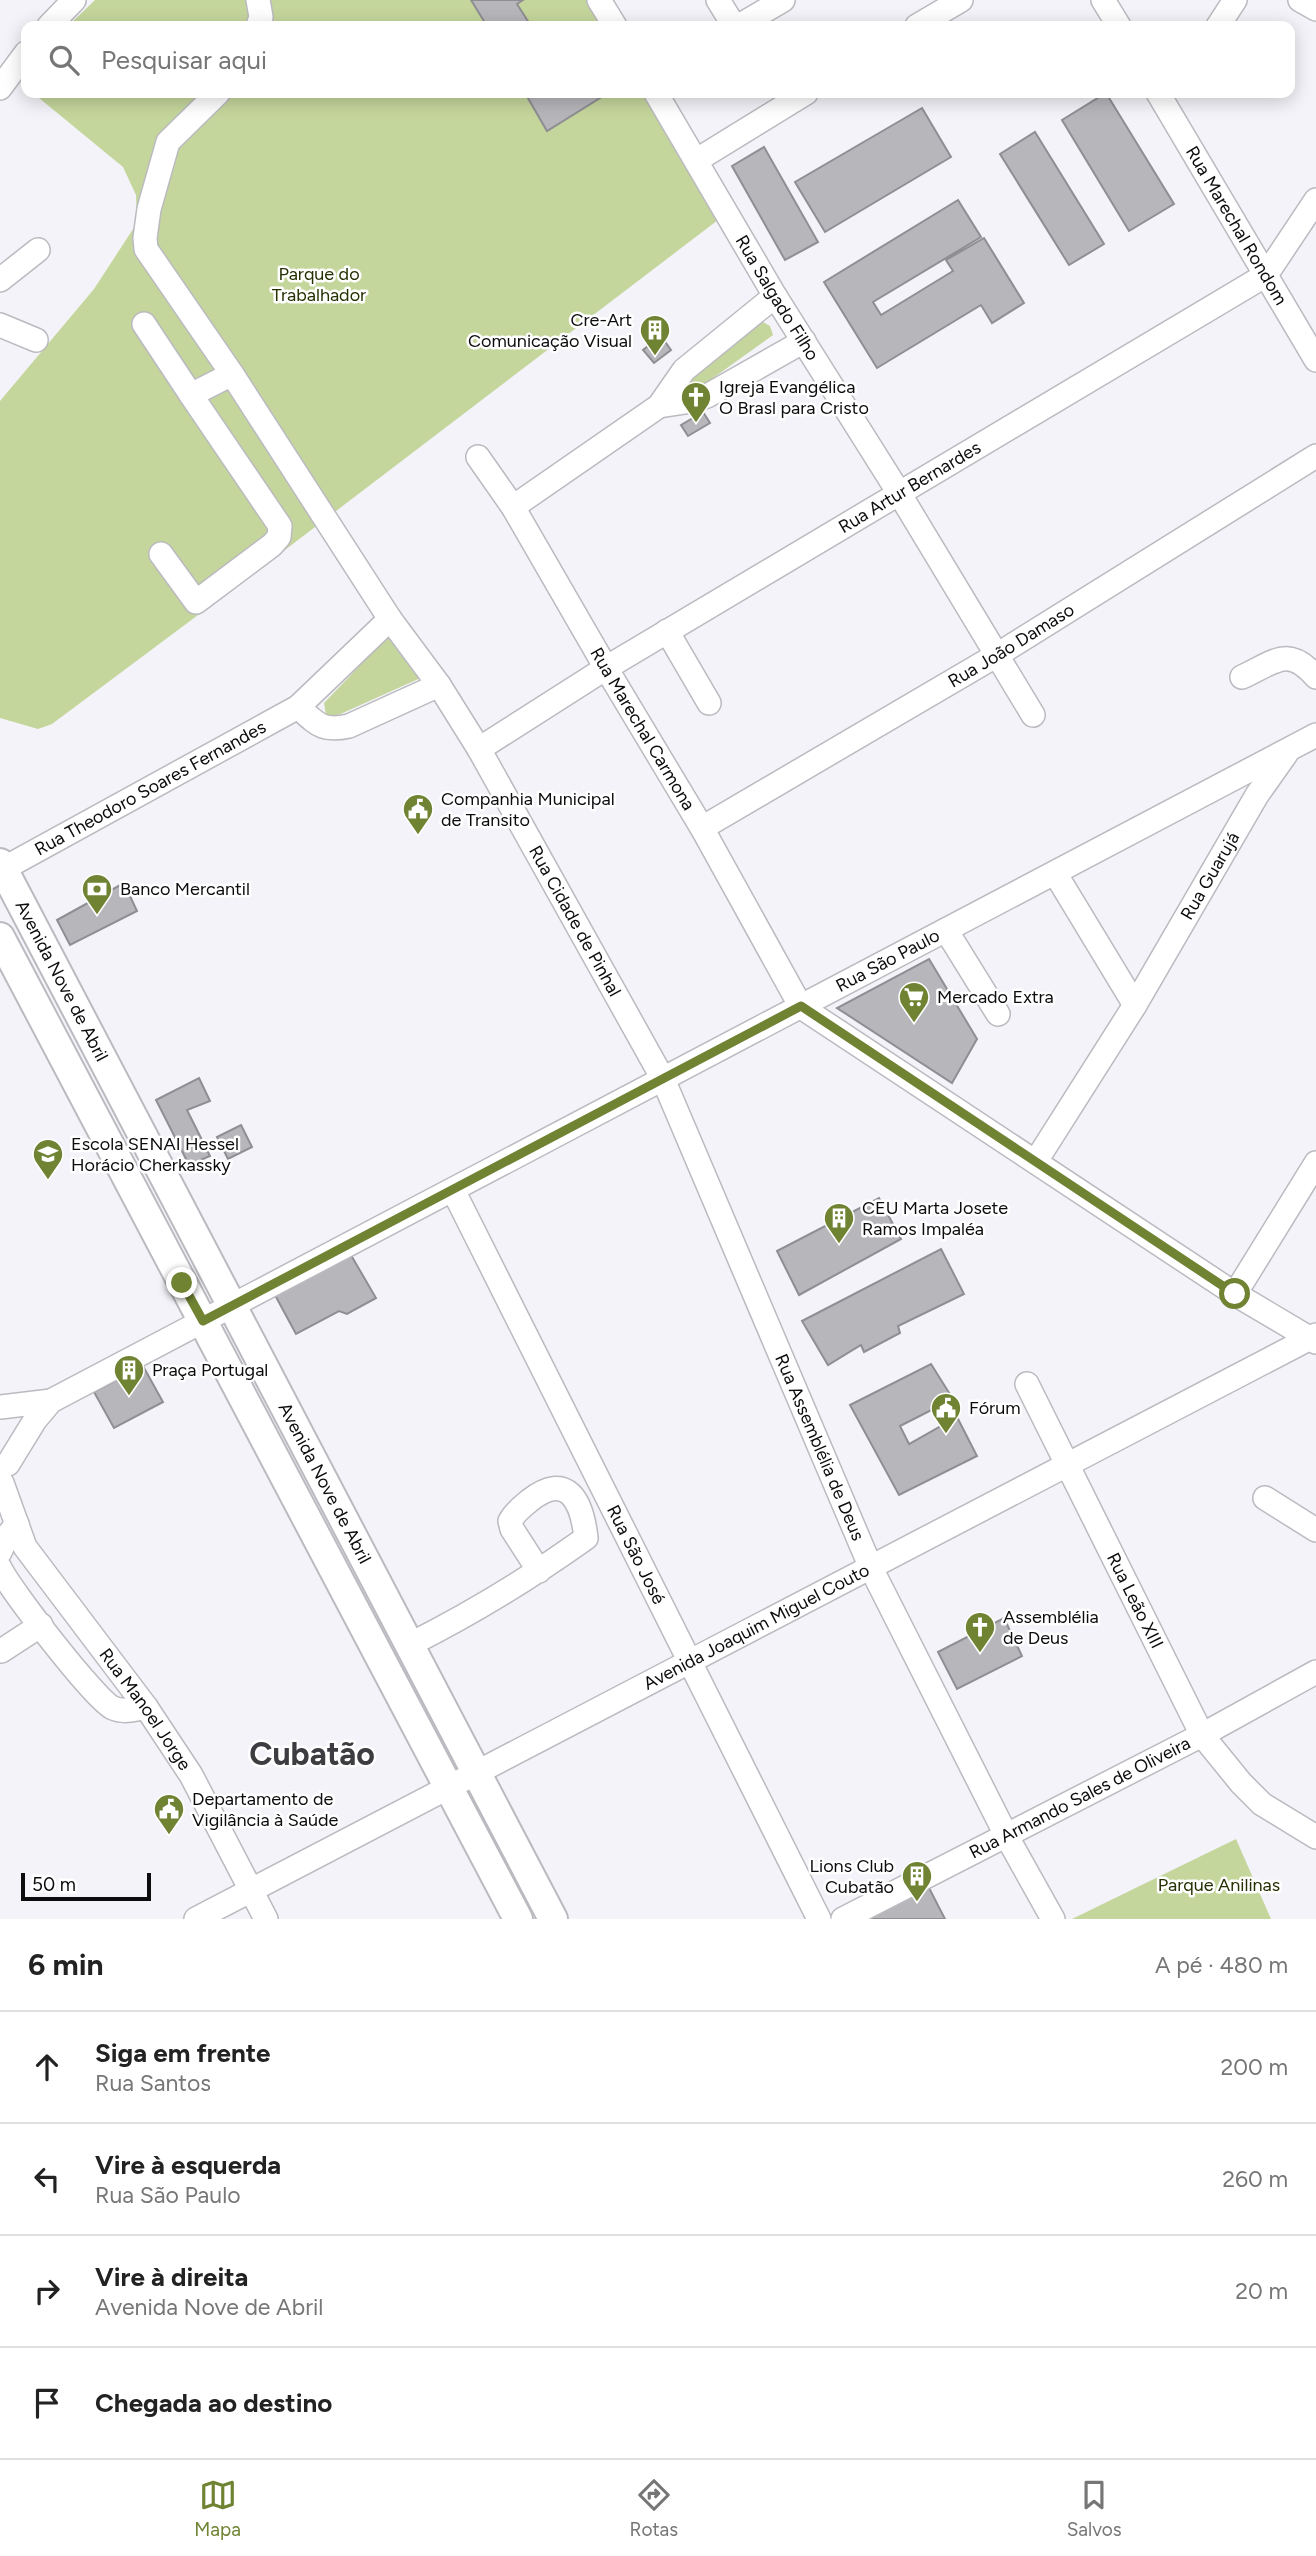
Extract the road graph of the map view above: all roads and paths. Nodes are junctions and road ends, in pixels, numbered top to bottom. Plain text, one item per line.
1 (74, 0) edge
2 (258, 0) edge
3 (599, 0) edge
4 (718, 0) edge
5 (783, 0) edge
6 (961, 0) edge
7 (1103, 0) edge
8 (1235, 0) edge
9 (1300, 0) edge
10 (1316, 9) edge
11 (53, 21) edge
12 (260, 21) edge
13 (612, 21) edge
14 (733, 21) edge
15 (745, 21) edge
16 (925, 21) edge
17 (1116, 21) edge
18 (1221, 21) edge
19 (21, 60) edge
20 (0, 88) edge
21 (213, 98) edge
22 (659, 98) edge
23 (1167, 98) edge
24 (779, 99) edge
25 (697, 160) junction
26 (1316, 200) edge
27 (38, 250) dead end
28 (1266, 275) junction
29 (0, 280) edge
30 (775, 296) junction
31 (144, 324) dead end
32 (0, 326) edge
33 (36, 340) dead end
34 (804, 341) junction
35 (1316, 360) edge
36 (232, 374) junction
37 (191, 395) junction
38 (659, 406) junction
39 (1316, 456) edge
40 (478, 457) dead end
41 (900, 493) junction
42 (513, 507) junction
43 (161, 554) dead end
44 (390, 619) junction
45 (667, 631) junction
46 (997, 655) junction
47 (606, 668) junction
48 (1242, 677) dead end
49 (1316, 677) edge
50 (439, 685) junction
51 (709, 703) dead end
52 (298, 707) junction
53 (1033, 715) dead end
54 (1316, 735) edge
55 (1290, 749) junction
56 (479, 750) junction
57 (702, 828) junction
58 (1, 867) edge
59 (1055, 873) junction
60 (946, 930) junction
61 (0, 937) edge
62 (1135, 1005) junction
63 (801, 1006) junction
64 (998, 1014) dead end
65 (663, 1079) junction
66 (1036, 1161) junction
67 (1316, 1163) edge
68 (453, 1190) junction
69 (1235, 1294) junction
70 (232, 1306) junction
71 (203, 1321) junction
72 (1314, 1339) edge
73 (1027, 1384) dead end
74 (51, 1401) junction
75 (0, 1407) edge
76 (0, 1437) edge
77 (1068, 1466) junction
78 (3, 1477) edge
79 (1265, 1498) dead end
80 (1316, 1530) edge
81 (10, 1537) edge
82 (0, 1568) edge
83 (871, 1568) junction
84 (539, 1571) dead end
85 (41, 1625) junction
86 (409, 1645) junction
87 (0, 1651) edge
88 (688, 1663) junction
89 (1316, 1672) edge
90 (0, 1673) edge
91 (146, 1707) junction
92 (1202, 1735) junction
93 (477, 1773) junction
94 (449, 1788) junction
95 (1006, 1835) junction
96 (1316, 1837) edge
97 (251, 1890) junction
98 (196, 1919) edge
99 (266, 1919) edge
100 (518, 1919) edge
101 (553, 1919) edge
102 (819, 1919) edge
103 (843, 1919) edge
104 (1053, 1919) edge

1 - 11 street
2 - 12 street
3 - 13 street
4 - 14 street
5 - 15 street
6 - 16 street
7 - 17 street
8 - 18 street
9 - 10 street
19 - 20 street
21 - 36 street, Rua Cidade de Pinhal
22 - 25 street, Rua Salgado Filho
23 - 28 street, Rua Marechal Rondom
24 - 25 street
25 - 30 street, Rua Salgado Filho
26 - 28 street, Rua Artur Bernardes
27 - 29 street
28 - 35 street, Rua Marechal Rondom
28 - 41 street, Rua Artur Bernardes
30 - 34 street, Rua Salgado Filho
30 - 38 street
31 - 37 street
32 - 33 street
34 - 38 street
34 - 41 street, Rua Salgado Filho
36 - 37 street
36 - 44 street, Rua Cidade de Pinhal
37 - 43 street
38 - 42 street
39 - 46 street, Rua João Damaso
40 - 42 street, Rua Marechal Carmona
41 - 45 street, Rua Artur Bernardes
41 - 46 street, Rua Salgado Filho
42 - 47 street, Rua Marechal Carmona
44 - 50 street, Rua Cidade de Pinhal
44 - 52 street, Rua Theodoro Soares Fernandes
45 - 47 street, Rua Artur Bernardes
45 - 51 street
46 - 53 street, Rua Salgado Filho
46 - 57 street, Rua João Damaso
47 - 56 street, Rua Artur Bernardes
47 - 57 street, Rua Marechal Carmona
48 - 49 street
50 - 52 street
50 - 56 street, Rua Cidade de Pinhal
52 - 58 street, Rua Theodoro Soares Fernandes
54 - 55 street, Rua São Paulo
55 - 59 street, Rua São Paulo
55 - 62 street, Rua Guarujá
56 - 65 street, Rua Cidade de Pinhal
57 - 63 street, Rua Marechal Carmona
58 - 70 main road, Avenida Nove de Abril
59 - 60 street, Rua São Paulo
59 - 62 street
60 - 63 street, Rua São Paulo
60 - 64 street
61 - 71 main road, Avenida Nove de Abril
62 - 66 street, Rua Guarujá
63 - 65 street, Rua São Paulo
63 - 66 street
65 - 68 street, Rua São Paulo
65 - 83 street, Rua Assemblélia de Deus
66 - 69 street
67 - 69 street
68 - 70 street, Rua São Paulo
68 - 88 street, Rua São José
69 - 72 street
70 - 71 street, Rua São Paulo
70 - 86 main road, Avenida Nove de Abril
71 - 74 street, Rua São Paulo
71 - 94 main road, Avenida Nove de Abril
72 - 77 street, Avenida Joaquim Miguel Couto
73 - 77 street, Rua Leão XIII
74 - 75 street, Rua São Paulo
74 - 78 street, Rua São Paulo
76 - 78 street, Rua Manoel Jorge
77 - 83 street, Avenida Joaquim Miguel Couto
77 - 92 street, Rua Leão XIII
78 - 81 street, Rua Manoel Jorge
79 - 80 street
81 - 91 street, Rua Manoel Jorge
82 - 85 street
83 - 88 street, Avenida Joaquim Miguel Couto
83 - 95 street, Rua Assemblélia de Deus
84 - 86 street
85 - 87 street
85 - 91 street
86 - 93 main road, Avenida Nove de Abril
87 - 90 street
88 - 93 street, Avenida Joaquim Miguel Couto
88 - 102 street, Rua São José
89 - 92 street, Rua Armando Sales de Oliveira
91 - 97 street, Rua Manoel Jorge
92 - 95 street, Rua Armando Sales de Oliveira
92 - 96 street, Rua Leão XIII
93 - 94 street, Avenida Joaquim Miguel Couto
93 - 101 main road, Avenida Nove de Abril
94 - 97 street, Avenida Joaquim Miguel Couto
94 - 100 main road, Avenida Nove de Abril
95 - 103 street, Rua Armando Sales de Oliveira
95 - 104 street, Rua Assemblélia de Deus
97 - 98 street, Avenida Joaquim Miguel Couto
97 - 99 street, Rua Manoel Jorge

